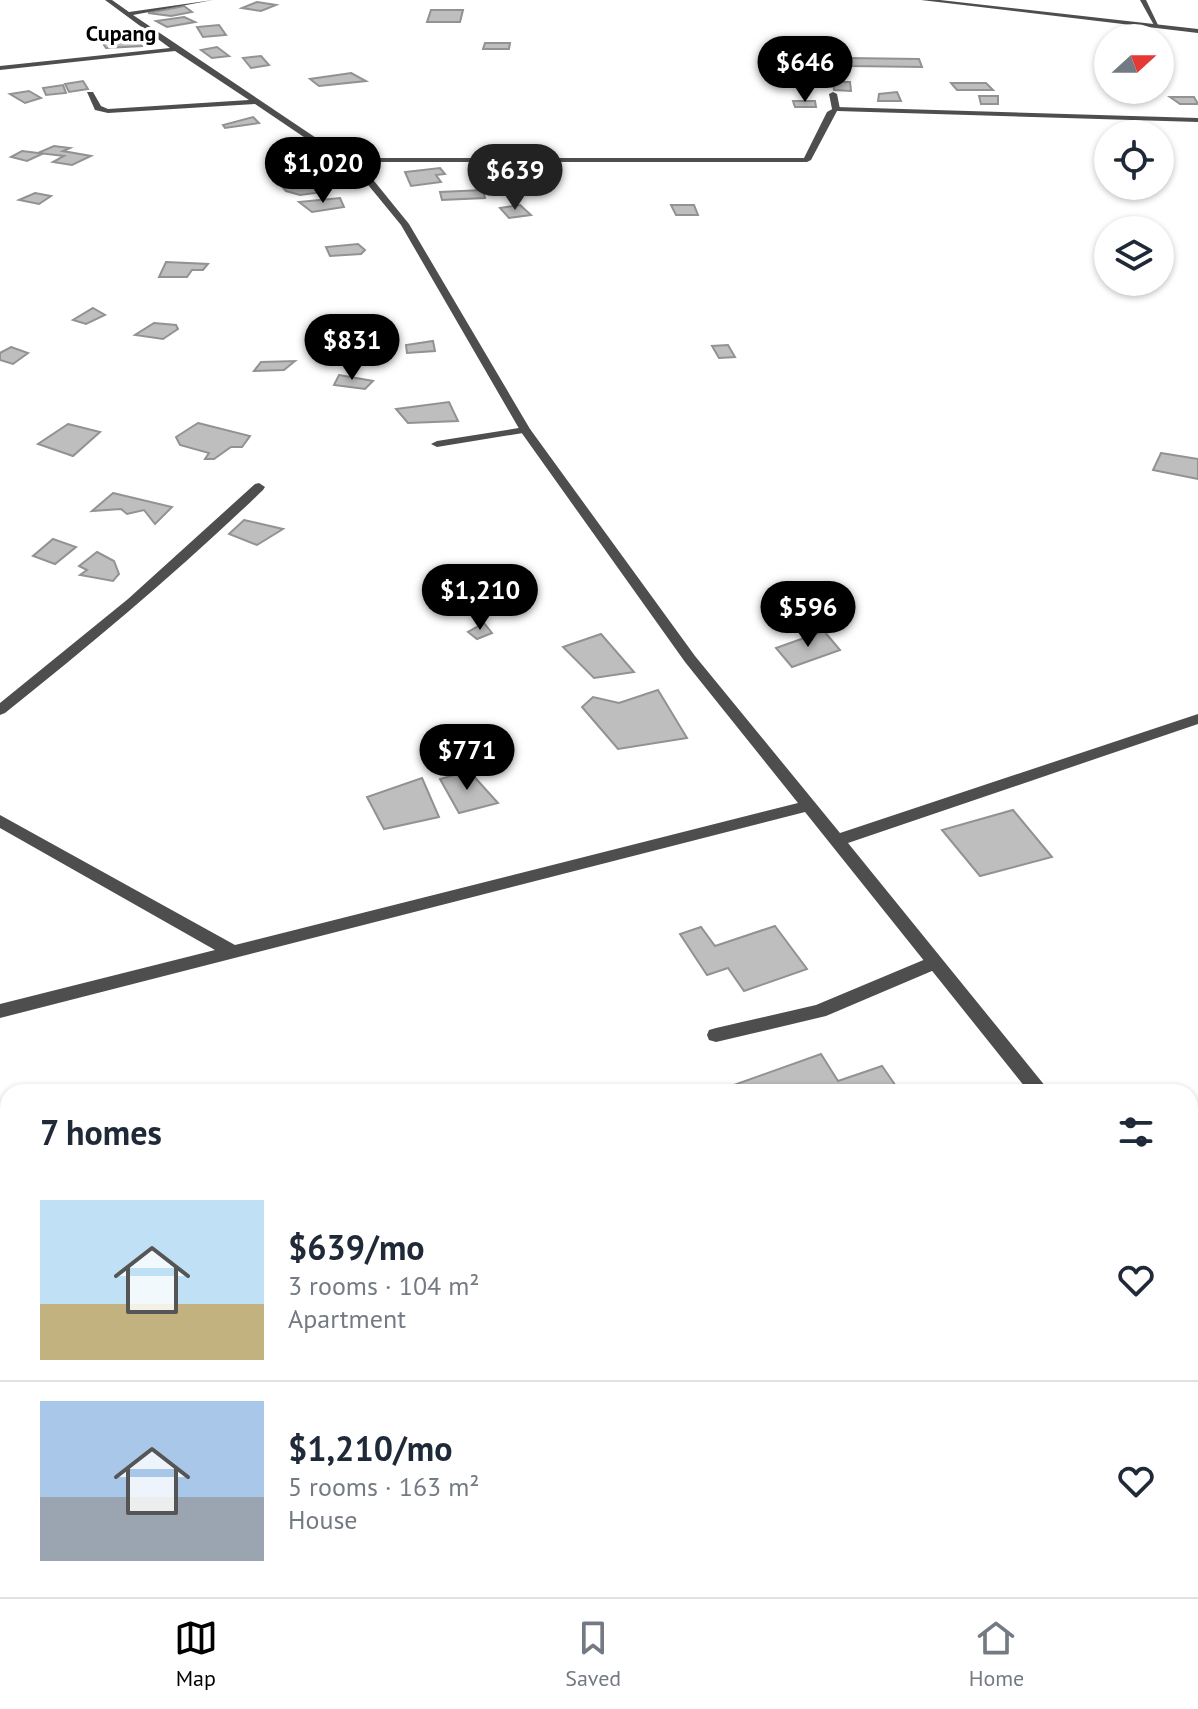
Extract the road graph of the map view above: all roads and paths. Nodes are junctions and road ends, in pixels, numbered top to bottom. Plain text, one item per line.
1 (108, 0) edge
2 (210, 0) edge
3 (924, 0) edge
4 (1143, 0) edge
5 (128, 14) junction
6 (1139, 24) edge
7 (1156, 24) edge
8 (1174, 28) edge
9 (1198, 31) edge
10 (176, 49) junction
11 (0, 68) edge
12 (90, 94) dead end
13 (833, 94) dead end
14 (259, 102) junction
15 (836, 109) junction
16 (1198, 120) edge
17 (347, 160) junction
18 (525, 430) junction
19 (437, 444) dead end
20 (259, 487) dead end
21 (0, 710) edge
22 (1198, 719) edge
23 (808, 806) junction
24 (0, 821) edge
25 (835, 841) junction
26 (230, 950) junction
27 (933, 963) junction
28 (0, 1011) edge
29 (716, 1035) dead end
30 (1033, 1084) edge

1 - 5 street
2 - 5 street
3 - 6 street
4 - 7 street
5 - 10 street
8 - 9 street
10 - 11 street
10 - 14 street
12 - 14 street
13 - 15 street
14 - 17 street
15 - 16 street
15 - 17 street
17 - 18 street
18 - 19 street
18 - 23 street
20 - 21 street
22 - 25 street
23 - 25 street
23 - 26 street
24 - 26 street
25 - 27 street
26 - 28 street
27 - 29 street
27 - 30 street

